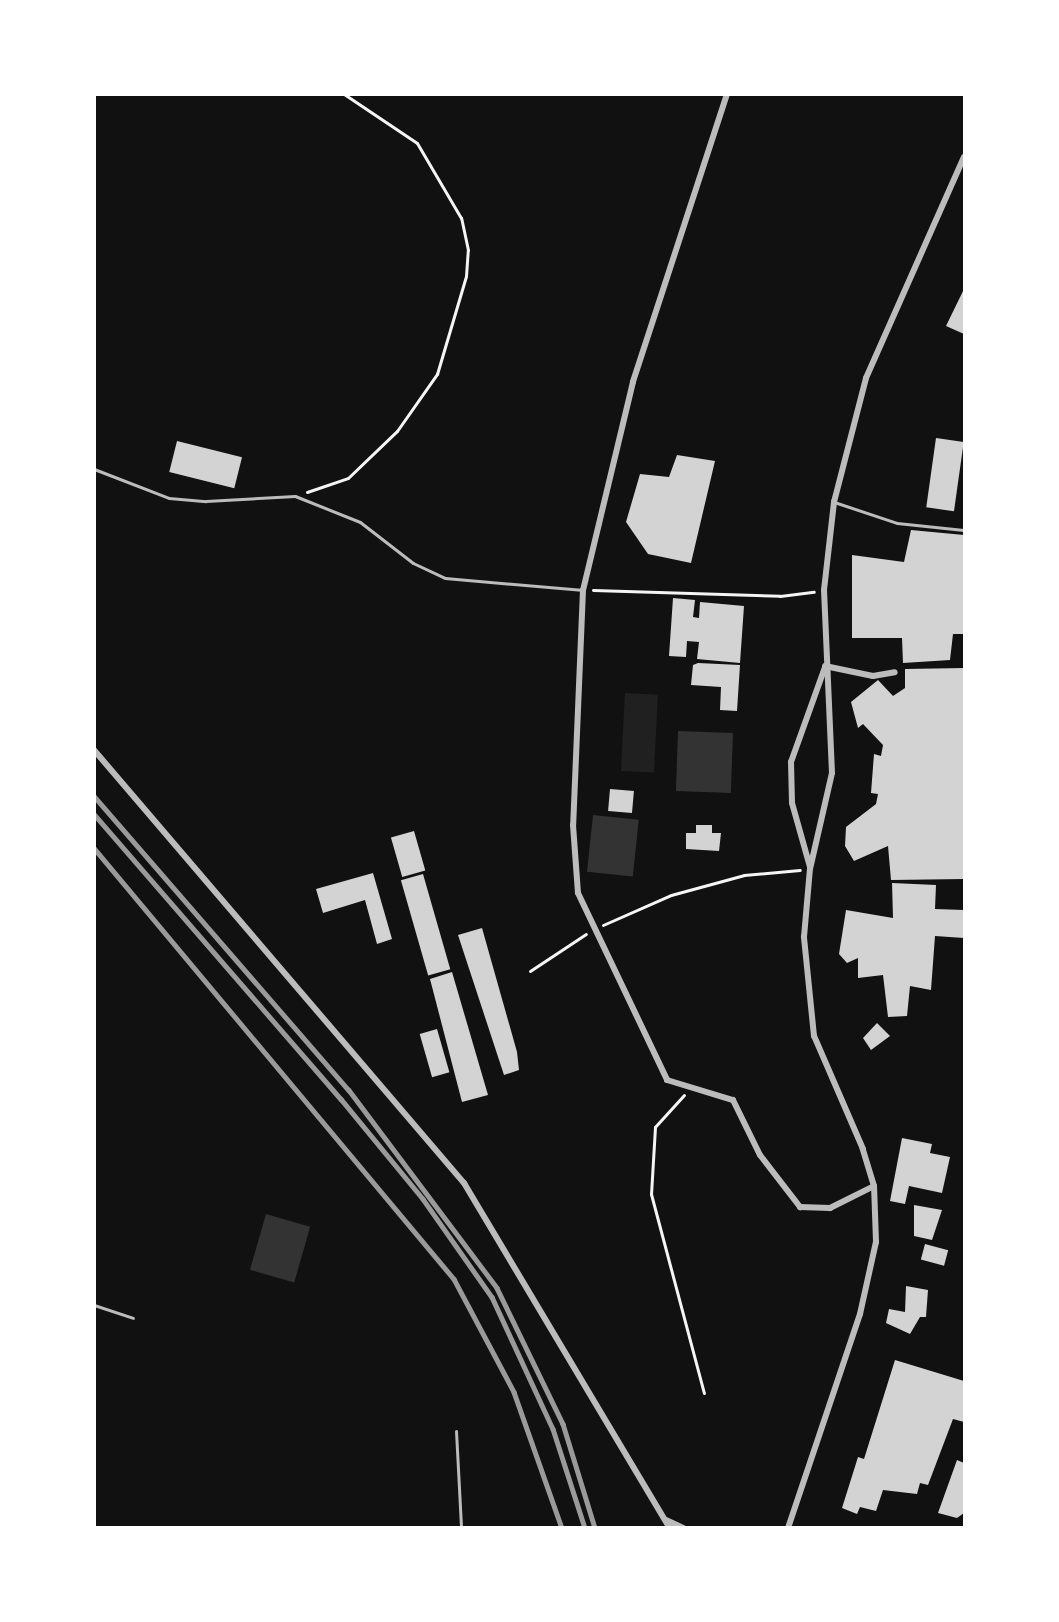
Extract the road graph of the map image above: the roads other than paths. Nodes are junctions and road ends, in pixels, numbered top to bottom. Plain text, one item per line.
1 (727, 94) edge
2 (964, 157) edge
3 (94, 469) edge
4 (834, 502) junction
5 (964, 530) edge
6 (583, 590) junction
7 (825, 666) junction
8 (895, 672) dead end
9 (94, 750) edge
10 (810, 869) junction
11 (874, 1186) junction
12 (94, 1305) edge
13 (133, 1318) dead end
14 (456, 1431) dead end
15 (666, 1520) junction
16 (461, 1527) edge
17 (670, 1527) edge
18 (682, 1527) edge
19 (788, 1527) edge

1 - 6 street
2 - 4 street
3 - 6 lane
4 - 5 lane
4 - 7 street
6 - 11 street
7 - 8 street
7 - 10 street
7 - 10 street
9 - 15 street
10 - 11 street
11 - 19 street
12 - 13 lane
14 - 16 lane
15 - 17 street
15 - 18 street

